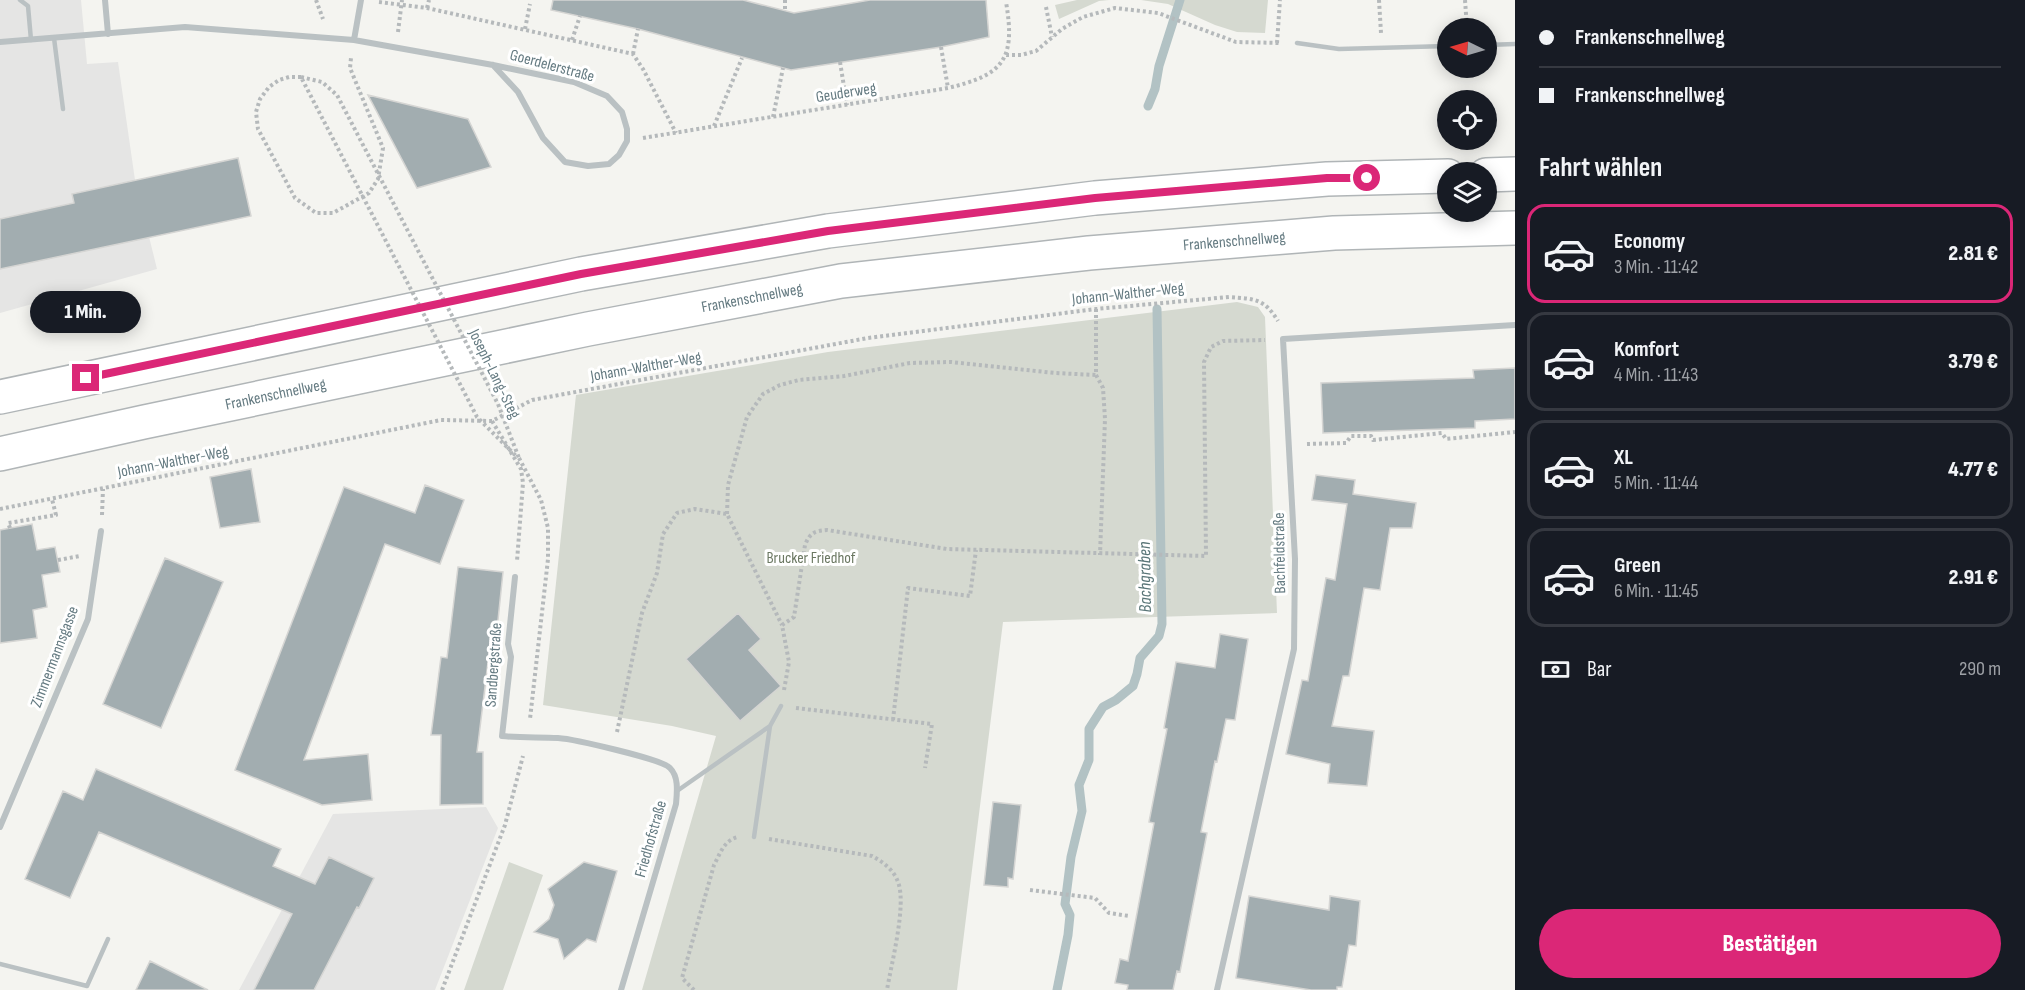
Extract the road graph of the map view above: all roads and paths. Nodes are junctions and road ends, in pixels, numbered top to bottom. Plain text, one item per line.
1 (20, 0) edge
2 (105, 0) edge
3 (322, 0) edge
4 (360, 0) edge
5 (429, 0) edge
6 (785, 0) edge
7 (1280, 0) edge
8 (1379, 0) edge
9 (1465, 0) edge
10 (316, 1) edge
11 (378, 2) dead end
12 (402, 2) edge
13 (1006, 2) dead end
14 (530, 4) dead end
15 (1046, 7) dead end
16 (427, 8) junction
17 (785, 11) dead end
18 (580, 16) dead end
19 (1466, 18) edge
20 (525, 29) junction
21 (638, 29) dead end
22 (108, 34) junction
23 (1053, 37) junction
24 (54, 38) junction
25 (31, 40) junction
26 (354, 40) junction
27 (572, 40) junction
28 (0, 42) edge
29 (1277, 43) junction
30 (1297, 44) joint
31 (1515, 44) edge
32 (1497, 45) edge
33 (1437, 46) edge
34 (395, 47) junction
35 (941, 47) dead end
36 (1382, 48) junction
37 (633, 54) junction
38 (1006, 55) junction
39 (742, 58) dead end
40 (840, 62) dead end
41 (493, 65) junction
42 (783, 68) dead end
43 (301, 77) junction
44 (948, 88) junction
45 (847, 105) junction
46 (63, 109) dead end
47 (773, 117) junction
48 (713, 126) junction
49 (676, 133) junction
50 (627, 141) junction
51 (1515, 174) edge
52 (1497, 175) edge
53 (1437, 176) edge
54 (1515, 228) edge
55 (1096, 309) junction
56 (1515, 325) edge
57 (1283, 339) junction
58 (1096, 375) junction
59 (0, 397) edge
60 (492, 421) junction
61 (1515, 432) edge
62 (1289, 445) junction
63 (0, 454) edge
64 (519, 458) junction
65 (103, 489) junction
66 (52, 499) junction
67 (0, 509) edge
68 (728, 514) junction
69 (10, 528) dead end
70 (100, 531) joint
71 (976, 550) junction
72 (1100, 555) junction
73 (515, 577) joint
74 (782, 625) junction
75 (781, 706) junction
76 (893, 720) junction
77 (770, 726) junction
78 (528, 739) junction
79 (613, 750) junction
80 (925, 768) dead end
81 (677, 791) junction
82 (0, 827) edge
83 (754, 837) junction
84 (1030, 890) dead end
85 (1129, 916) dead end
86 (108, 939) dead end
87 (0, 964) edge
88 (442, 990) edge
89 (621, 990) edge
90 (694, 990) edge
91 (887, 990) edge
92 (1217, 990) edge

1 - 25 lane
2 - 22 street
3 - 10 path
4 - 26 street
5 - 16 path
6 - 17 path
7 - 29 path
8 - 36 path
9 - 19 path
11 - 12 path
12 - 16 path
12 - 34 path
13 - 38 path
14 - 20 path
15 - 23 path
16 - 20 path
18 - 27 path
20 - 27 path
21 - 37 path
22 - 24 street, Goerdelerstraße
22 - 26 street, Goerdelerstraße
23 - 29 path
23 - 38 path
24 - 25 street, Goerdelerstraße
24 - 46 lane
25 - 28 street, Goerdelerstraße
26 - 34 street, Goerdelerstraße
26 - 43 path
27 - 37 path
29 - 30 path
30 - 36 lane
31 - 32 lane
33 - 36 lane
34 - 41 street, Goerdelerstraße
35 - 44 path
37 - 49 path
38 - 44 path, Geuderweg
39 - 48 path
40 - 45 path
41 - 50 street, Goerdelerstraße
41 - 50 street, Goerdelerstraße
42 - 47 path
43 - 64 path, Joseph-Lang-Steg, bridge
43 - 64 path, Joseph-Lang-Steg, bridge
44 - 45 path, Geuderweg
45 - 47 path, Geuderweg
47 - 48 path, Geuderweg
48 - 49 path, Geuderweg
49 - 50 path, Geuderweg
51 - 52 highway
53 - 59 highway
54 - 63 highway, Frankenschnellweg
55 - 57 path, Johann-Walther-Weg
55 - 58 path
55 - 60 path, Johann-Walther-Weg
56 - 57 street
57 - 62 street, Bachfeldstraße
57 - 72 path
58 - 68 path
58 - 72 path
60 - 65 path, Johann-Walther-Weg
60 - 73 path
61 - 62 path
62 - 92 street, Bachfeldstraße
64 - 78 path, Joseph-Lang-Steg
65 - 66 path, Johann-Walther-Weg
65 - 70 path
66 - 67 path, Johann-Walther-Weg
66 - 69 path
68 - 74 path
68 - 79 path
70 - 82 street, Zimmermannsgasse
71 - 72 path
71 - 74 path
71 - 76 path
73 - 78 street, Sandbergstraße
74 - 75 path
75 - 76 path
75 - 77 lane
76 - 80 path
77 - 81 lane
77 - 83 lane
78 - 79 street, Friedhofstraße
78 - 88 path
79 - 81 street, Friedhofstraße
81 - 89 street, Friedhofstraße
83 - 90 path
83 - 91 path
84 - 85 path
86 - 87 lane

